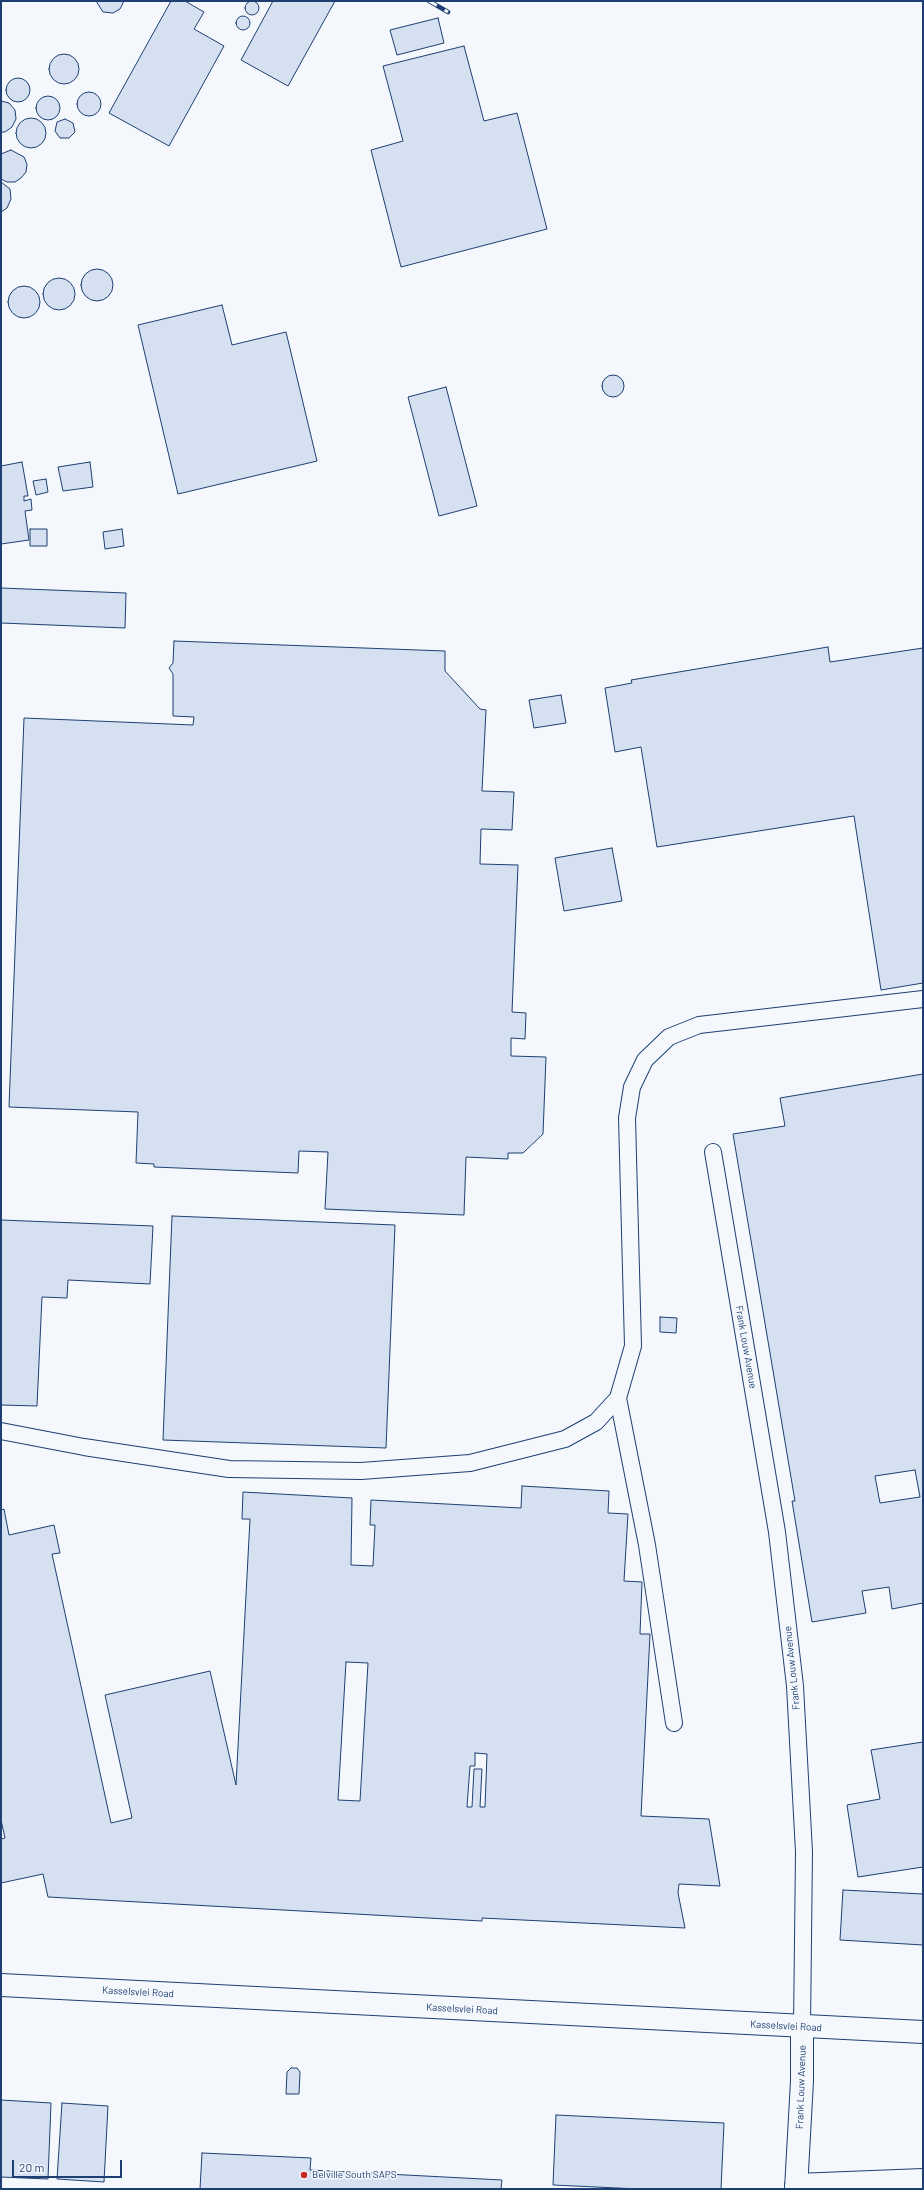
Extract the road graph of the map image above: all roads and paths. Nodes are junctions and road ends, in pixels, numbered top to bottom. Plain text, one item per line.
1 (923, 999) edge
2 (713, 1152) dead end
3 (618, 1398) junction
4 (1, 1431) edge
5 (674, 1723) dead end
6 (1, 1985) edge
7 (802, 2026) junction
8 (923, 2032) edge
9 (923, 2180) edge
10 (796, 2187) edge

1 - 3 lane
2 - 7 lane, Frank Louw Avenue
3 - 4 lane
3 - 5 lane
6 - 7 street, Kasselsvlei Road
7 - 8 street, Kasselsvlei Road
7 - 10 street, Frank Louw Avenue
9 - 10 street

